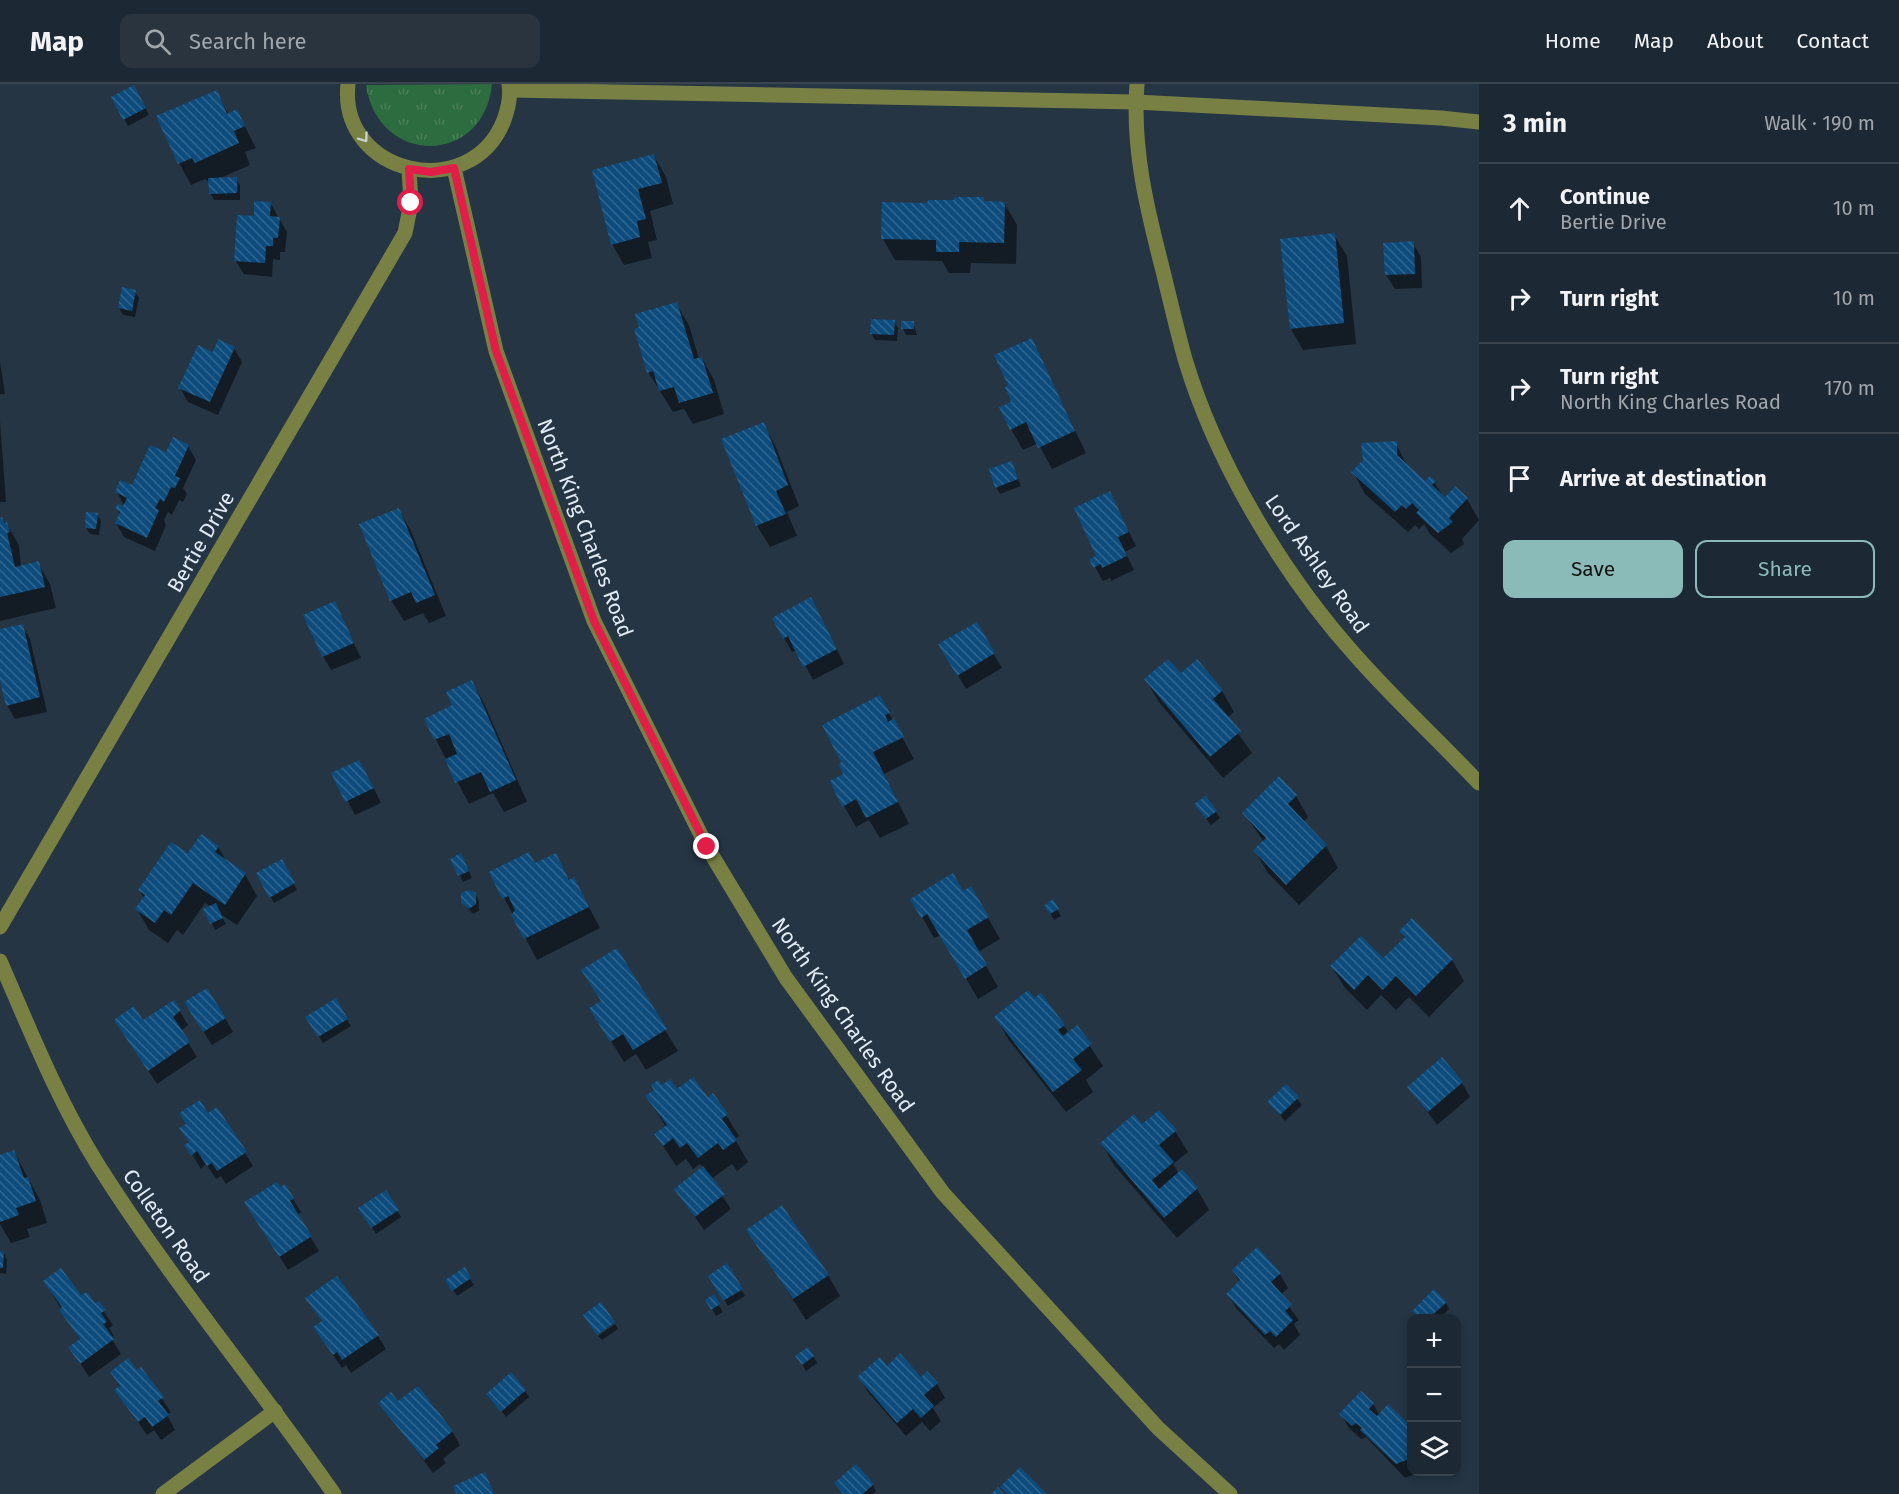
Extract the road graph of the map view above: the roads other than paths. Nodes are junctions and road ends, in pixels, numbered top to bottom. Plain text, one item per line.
1 (348, 84) edge
2 (1137, 84) edge
3 (510, 87) edge
4 (1136, 102) junction
5 (1479, 122) edge
6 (454, 168) junction
7 (409, 169) junction
8 (1479, 783) edge
9 (0, 927) edge
10 (0, 961) edge
11 (275, 1411) junction
12 (164, 1494) edge
13 (334, 1494) edge
14 (1230, 1494) edge

1 -> 7 street
2 - 4 street, Lord Ashley Road
3 - 4 street
3 - 6 street
4 - 5 street
4 - 8 street, Lord Ashley Road
6 - 7 street
6 - 14 street, North King Charles Road
7 - 9 street, Bertie Drive
10 - 11 street, Colleton Road
11 - 12 street
11 - 13 street, Colleton Road

